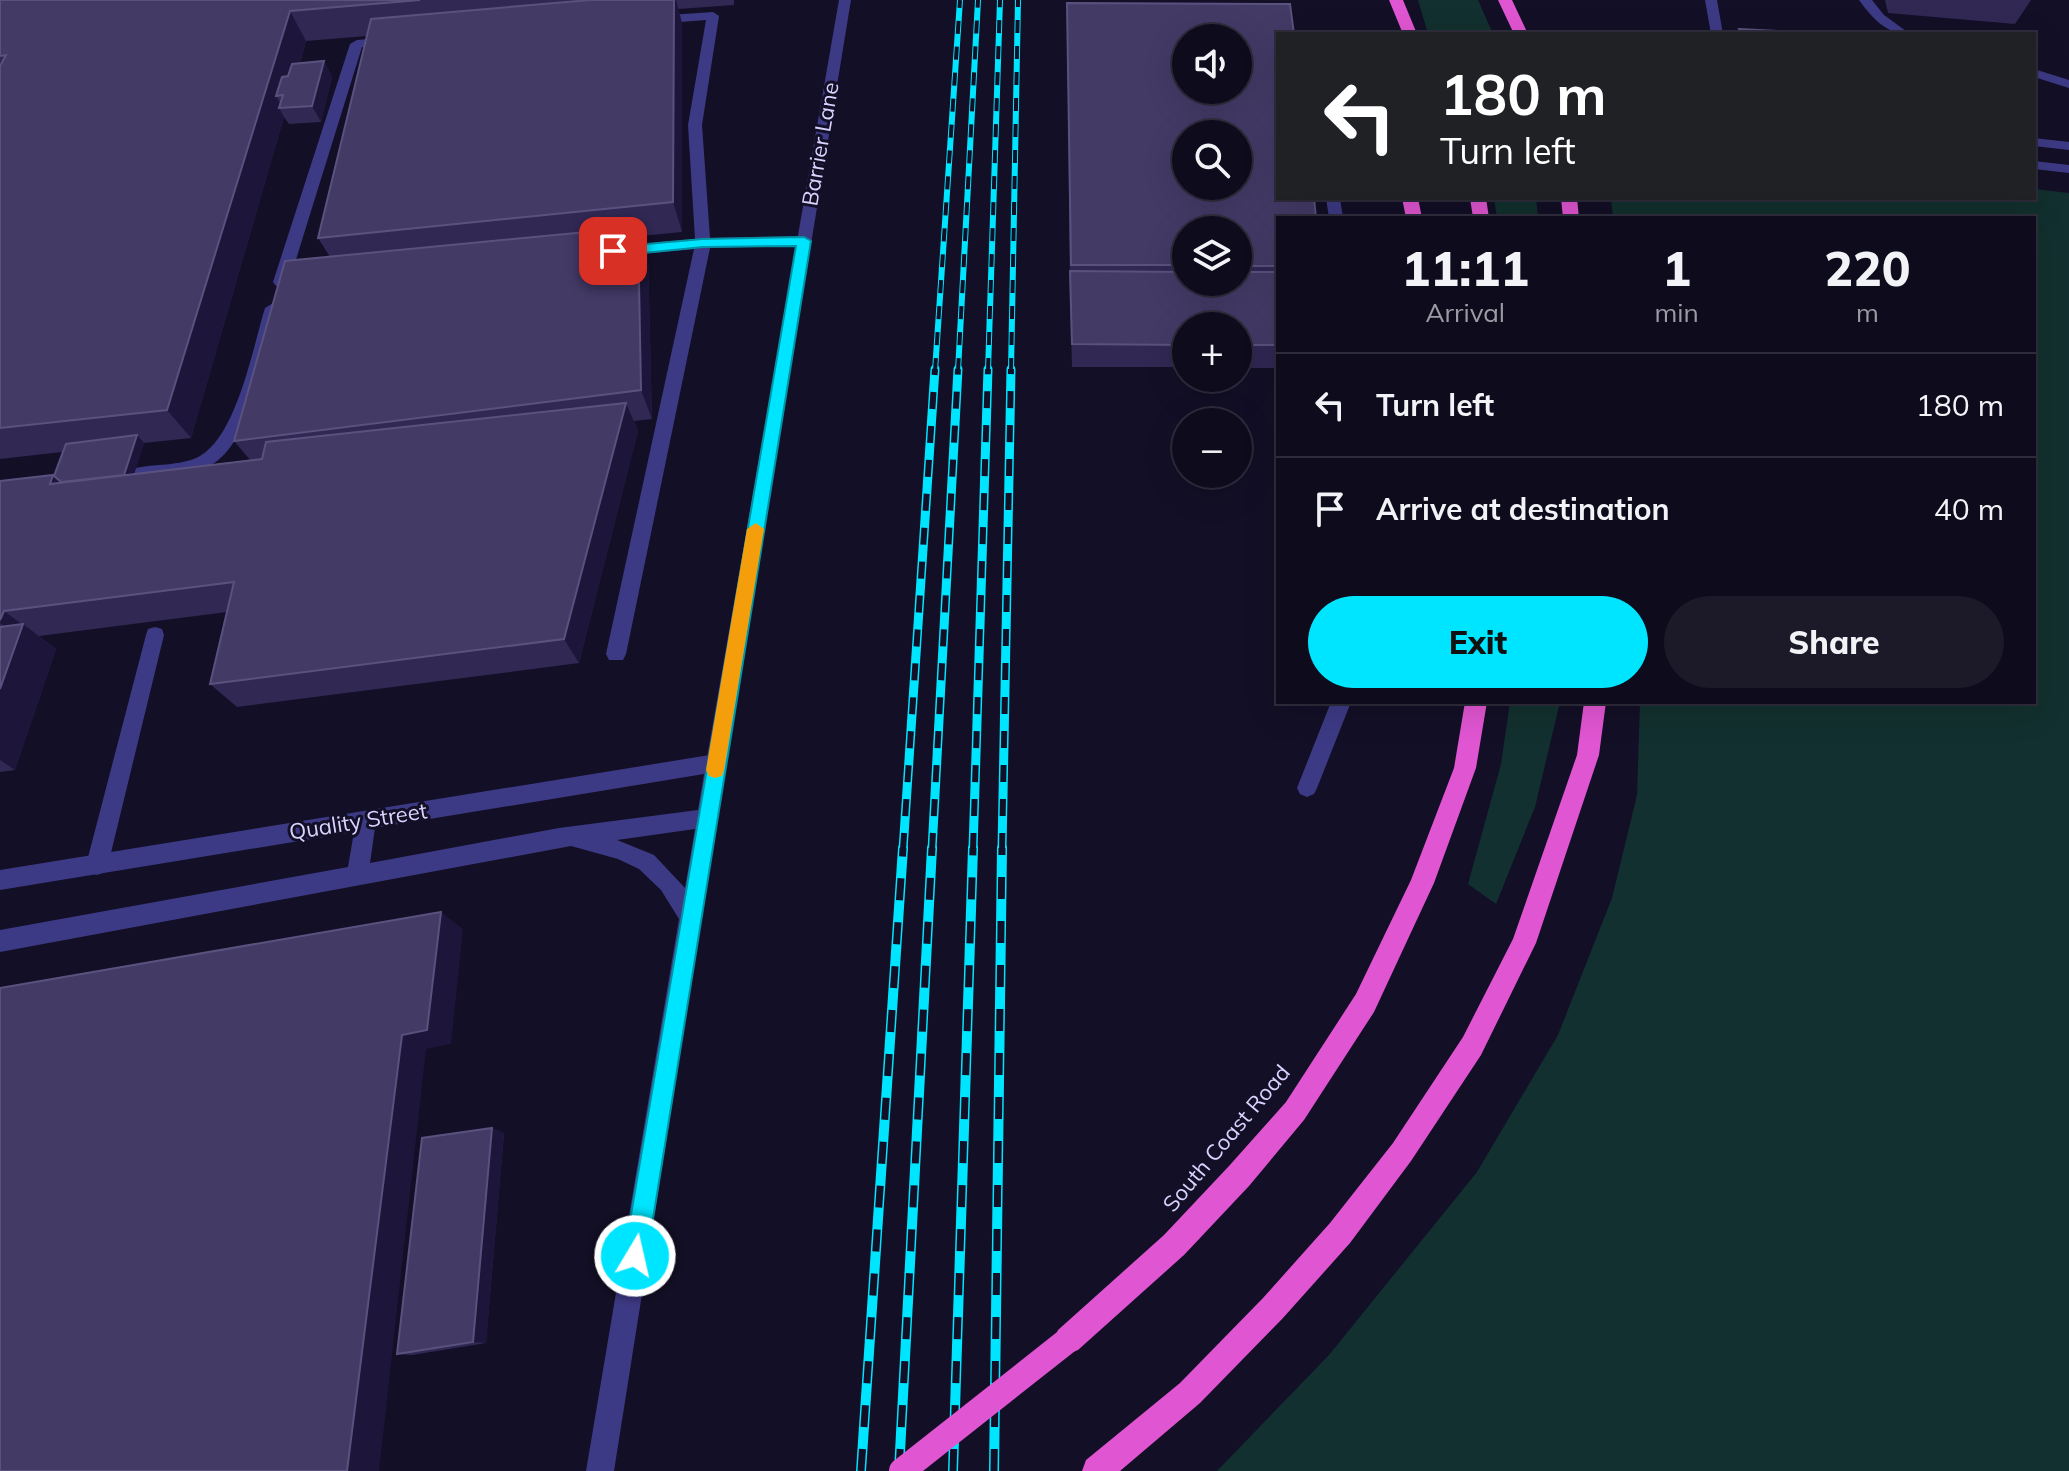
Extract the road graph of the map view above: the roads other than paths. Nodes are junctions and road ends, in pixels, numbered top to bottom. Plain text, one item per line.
1 (845, 0) edge
2 (1394, 0) edge
3 (1505, 0) edge
4 (1711, 0) edge
5 (1865, 0) edge
6 (635, 22) edge
7 (1393, 32) edge
8 (1409, 32) edge
9 (1520, 32) edge
10 (1717, 32) edge
11 (1901, 32) edge
12 (403, 40) edge
13 (2036, 74) edge
14 (2069, 84) edge
15 (2036, 142) edge
16 (2069, 146) edge
17 (2036, 165) edge
18 (2069, 169) edge
19 (804, 241) junction
20 (703, 243) junction
21 (609, 252) edge
22 (123, 477) edge
23 (155, 635) edge
24 (616, 654) dead end
25 (1340, 704) edge
26 (1476, 704) edge
27 (1595, 704) edge
28 (716, 763) junction
29 (1307, 788) dead end
30 (707, 818) junction
31 (366, 820) junction
32 (559, 838) junction
33 (97, 865) junction
34 (357, 875) junction
35 (0, 880) edge
36 (690, 917) junction
37 (0, 941) edge
38 (600, 1471) edge
39 (902, 1471) edge
40 (1097, 1471) edge

1 - 19 street, Barrier Lane
2 - 7 highway
2 - 8 highway
3 - 9 highway
4 - 10 street
5 - 11 street
6 - 20 street
12 - 22 street
13 - 14 street
15 - 16 street
17 - 18 street
19 - 20 street
19 - 28 street, Barrier Lane
20 - 21 street
20 - 24 street
23 - 33 street
25 - 29 street
26 - 39 highway, South Coast Road, bridge
27 - 40 highway
28 - 30 street, Barrier Lane
28 - 31 street, Quality Street
30 - 32 street
30 - 36 street, Barrier Lane
31 - 33 street, Quality Street
31 - 34 street
32 - 34 street
32 - 36 street
33 - 35 street, Quality Street
34 - 37 street
36 - 38 street, Barrier Lane

